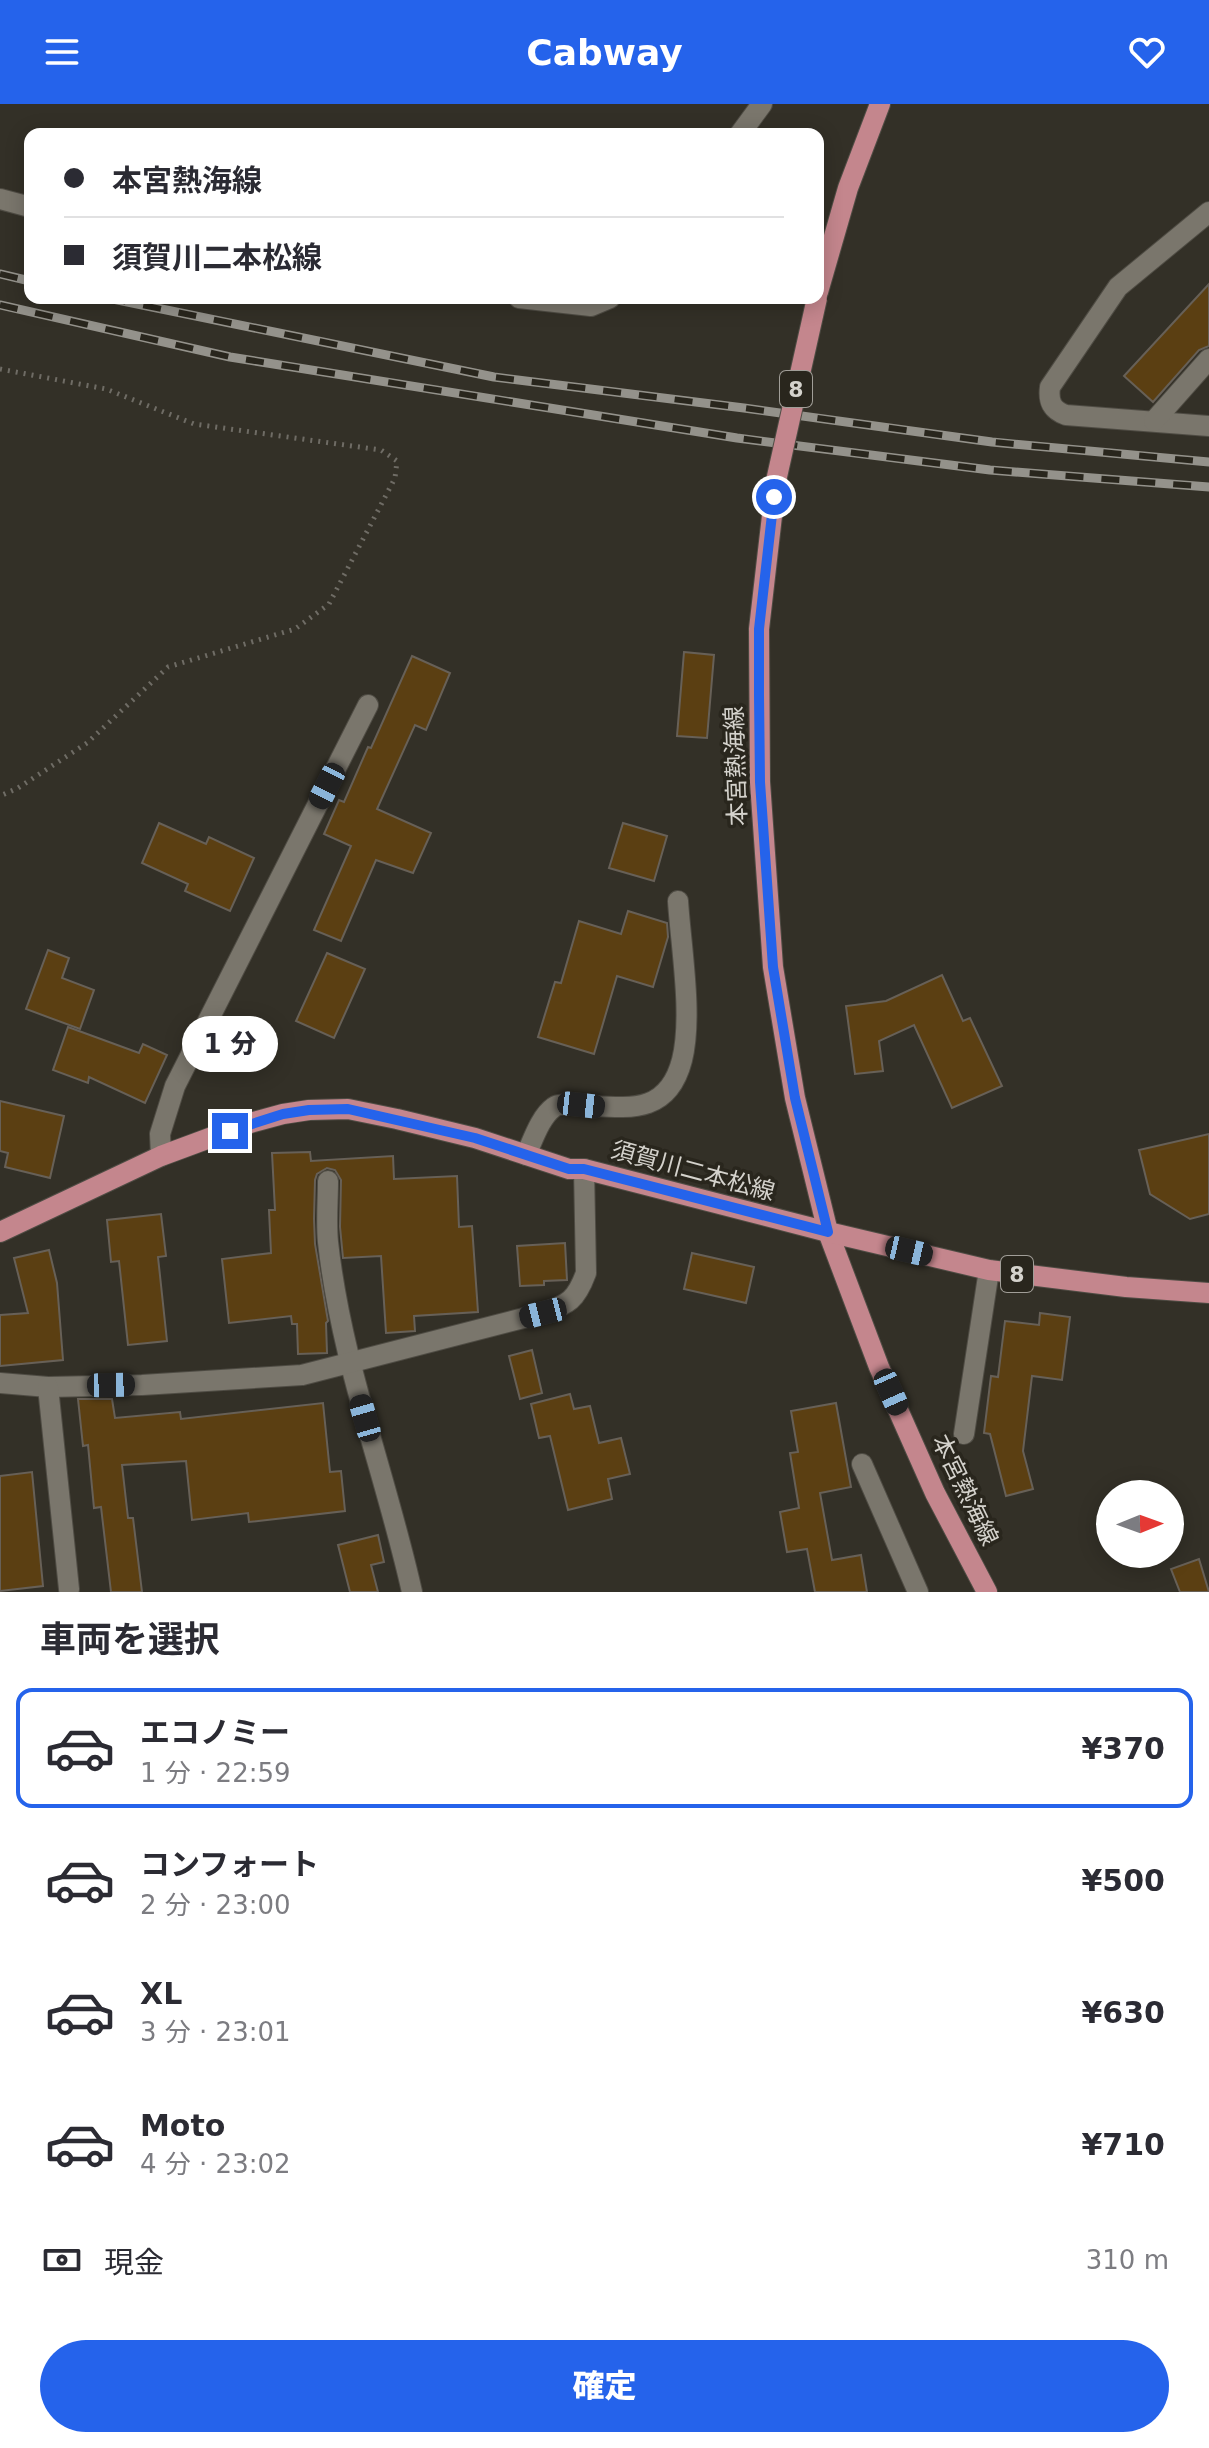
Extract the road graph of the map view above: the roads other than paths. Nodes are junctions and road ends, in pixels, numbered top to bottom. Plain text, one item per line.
1 (762, 104) edge
2 (880, 104) edge
3 (744, 128) edge
4 (0, 199) edge
5 (24, 205) edge
6 (1209, 212) edge
7 (824, 269) edge
8 (573, 304) edge
9 (596, 304) edge
10 (815, 304) edge
11 (1209, 359) edge
12 (1154, 421) junction
13 (1209, 426) edge
14 (368, 705) dead end
15 (678, 901) dead end
16 (526, 1155) junction
17 (161, 1156) junction
18 (584, 1169) junction
19 (328, 1181) dead end
20 (0, 1232) edge
21 (828, 1232) junction
22 (989, 1270) junction
23 (1209, 1293) edge
24 (350, 1365) junction
25 (0, 1383) edge
26 (48, 1387) junction
27 (964, 1434) dead end
28 (862, 1464) dead end
29 (69, 1589) dead end
30 (412, 1592) edge
31 (918, 1592) edge
32 (987, 1592) edge

1 - 3 street
2 - 7 main road, 本宮熱海線 / 8
4 - 5 street
6 - 12 street
8 - 9 street
10 - 21 main road, 本宮熱海線 / 8, bridge
11 - 12 street
12 - 13 street
14 - 17 street
15 - 16 street
16 - 17 main road, 須賀川二本松線
16 - 18 main road, 須賀川二本松線
17 - 20 main road, 須賀川二本松線
18 - 21 main road, 須賀川二本松線
18 - 24 street
19 - 24 street
21 - 22 main road, 8
21 - 32 main road, 本宮熱海線 / 8
22 - 23 main road, 8
22 - 27 street
24 - 26 street
24 - 30 street
25 - 26 street
26 - 29 street
28 - 31 street

